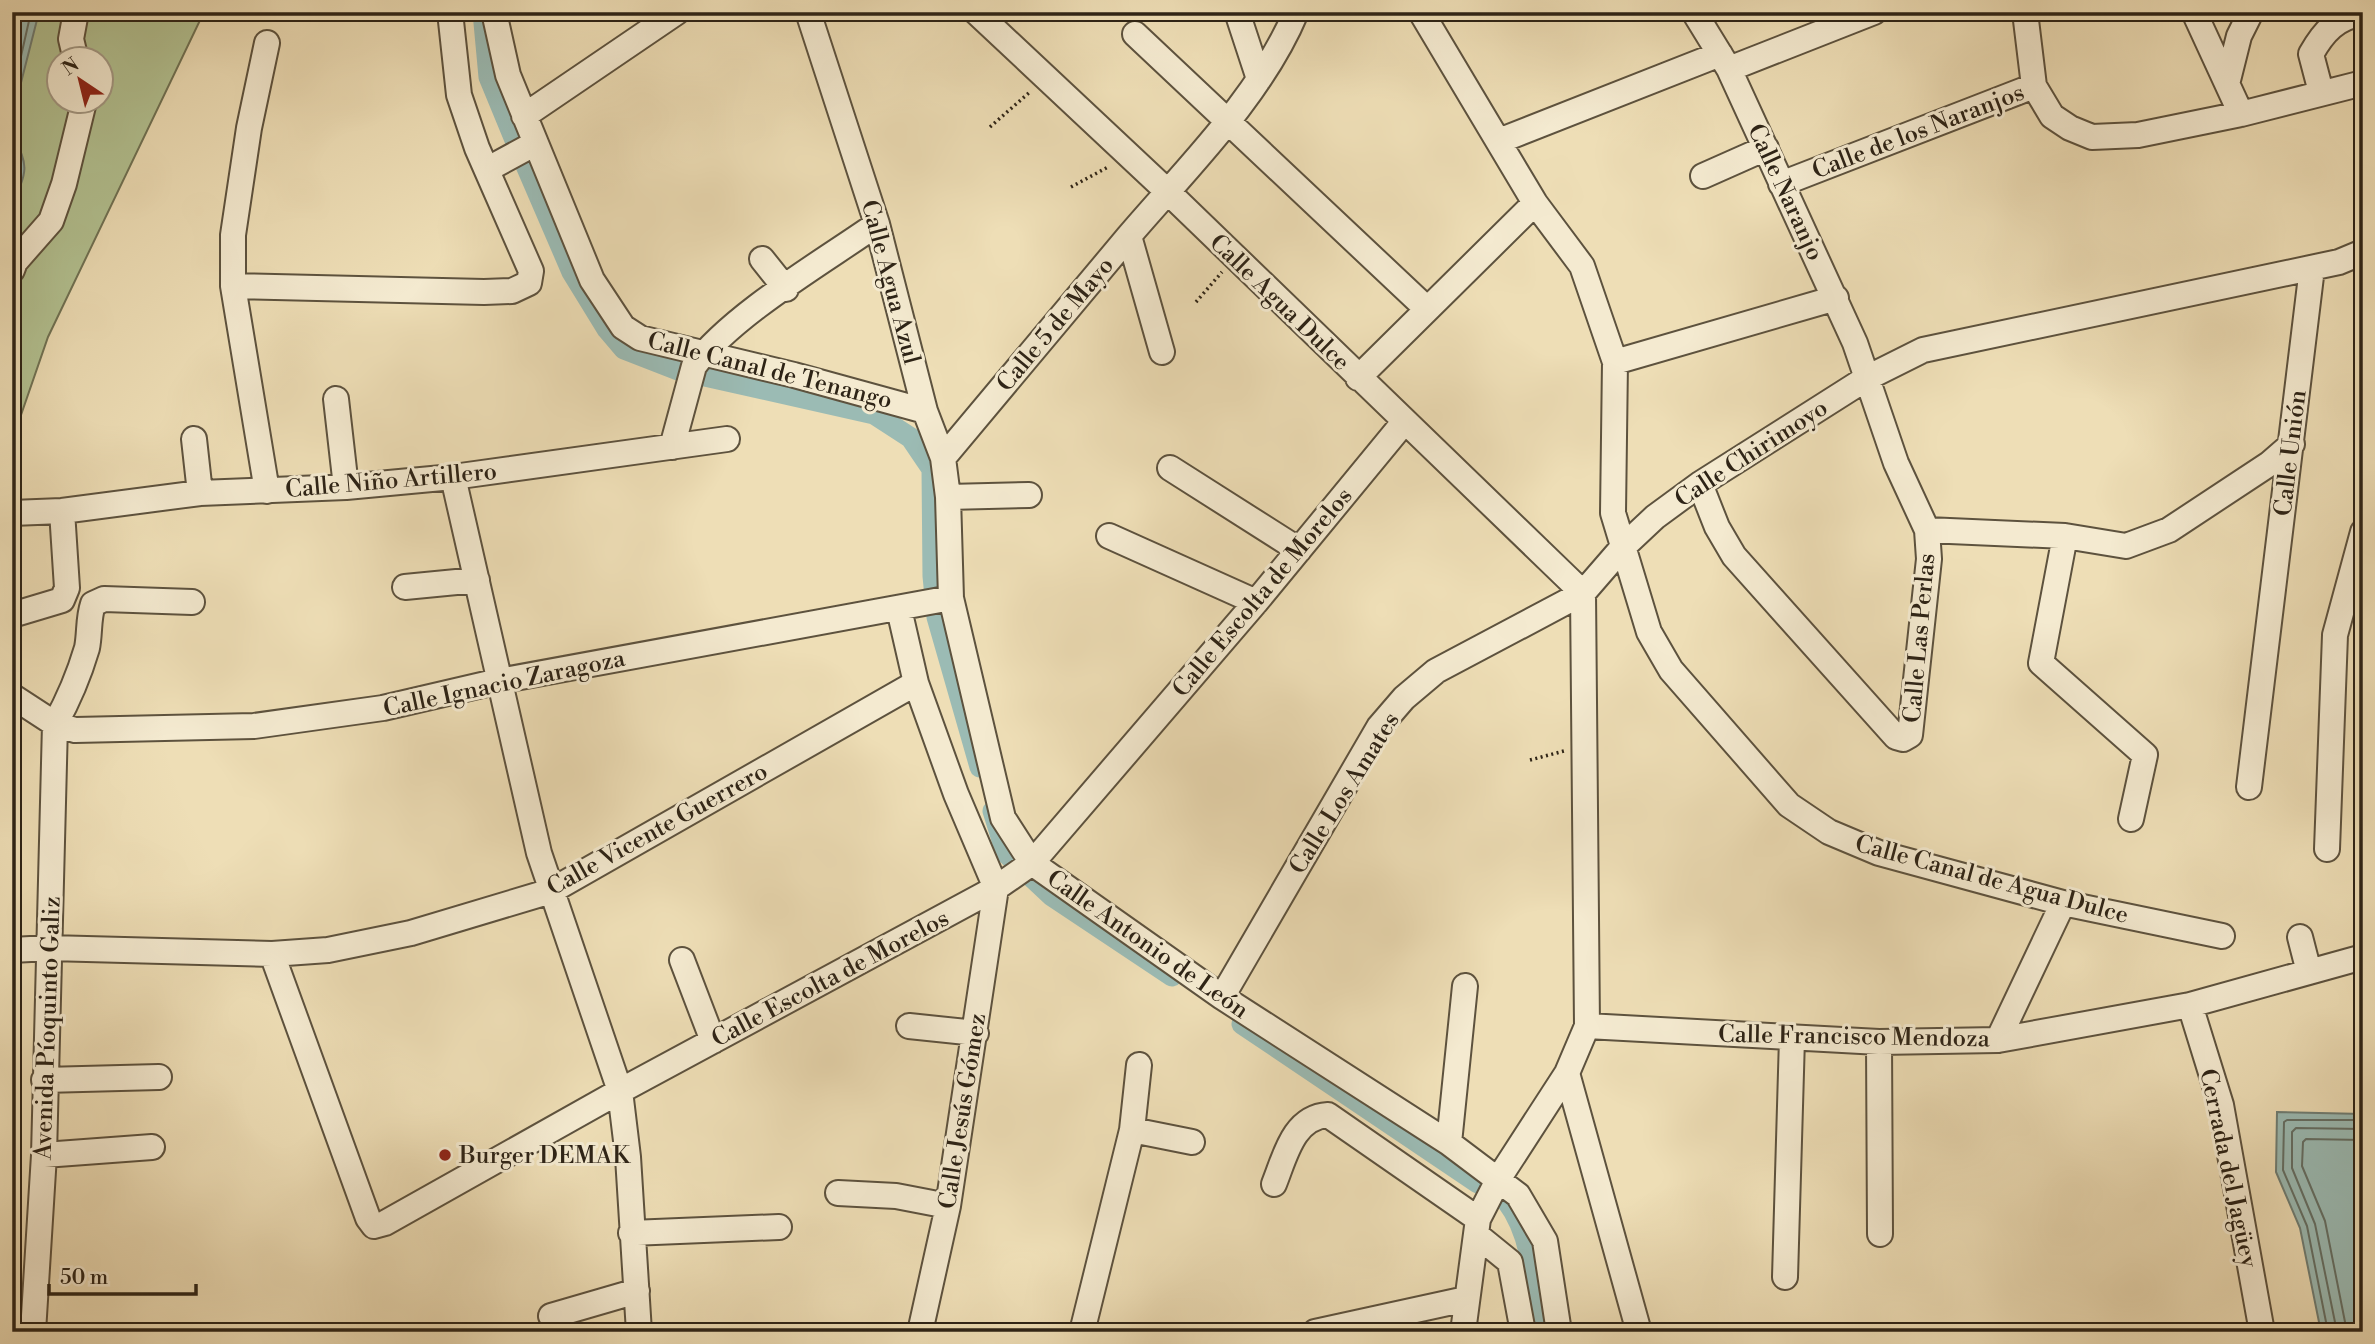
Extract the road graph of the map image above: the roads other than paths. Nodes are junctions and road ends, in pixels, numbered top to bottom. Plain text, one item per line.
1 (76, 12) edge
2 (450, 12) edge
3 (494, 12) edge
4 (677, 12) edge
5 (808, 12) edge
6 (976, 12) edge
7 (1237, 12) edge
8 (1296, 12) edge
9 (1421, 12) edge
10 (1694, 12) edge
11 (1874, 12) edge
12 (2025, 12) edge
13 (2194, 12) edge
14 (2251, 12) edge
15 (2349, 14) edge
16 (1135, 34) dead end
17 (267, 43) dead end
18 (73, 46) edge
19 (1725, 62) junction
20 (1259, 79) junction
21 (2228, 80) junction
22 (2363, 83) edge
23 (2034, 86) junction
24 (2321, 92) junction
25 (2241, 114) junction
26 (81, 116) edge
27 (524, 116) junction
28 (1226, 120) junction
29 (1499, 141) junction
30 (1766, 148) junction
31 (512, 156) junction
32 (1703, 176) dead end
33 (1781, 184) junction
34 (1168, 192) junction
35 (1535, 203) junction
36 (877, 224) junction
37 (1129, 236) junction
38 (2363, 252) edge
39 (762, 259) dead end
40 (14, 266) edge
41 (2312, 268) junction
42 (233, 286) junction
43 (786, 289) junction
44 (1836, 298) junction
45 (1427, 309) junction
46 (1162, 352) dead end
47 (1615, 362) junction
48 (695, 369) junction
49 (1358, 378) junction
50 (1867, 378) junction
51 (336, 399) dead end
52 (925, 411) junction
53 (1405, 421) junction
54 (194, 439) dead end
55 (727, 439) dead end
56 (2292, 444) junction
57 (672, 447) junction
58 (943, 458) junction
59 (1170, 468) dead end
60 (453, 477) junction
61 (1700, 484) junction
62 (346, 487) junction
63 (267, 491) junction
64 (200, 494) junction
65 (1028, 495) dead end
66 (948, 497) junction
67 (62, 511) junction
68 (12, 513) edge
69 (1927, 530) junction
70 (2363, 532) edge
71 (1109, 536) dead end
72 (2065, 536) junction
73 (1622, 548) junction
74 (1299, 550) junction
75 (477, 580) junction
76 (405, 587) dead end
77 (1583, 593) junction
78 (944, 600) junction
79 (192, 602) dead end
80 (1256, 602) junction
81 (904, 608) junction
82 (12, 615) edge
83 (499, 681) junction
84 (916, 683) junction
85 (12, 696) edge
86 (55, 724) junction
87 (2249, 787) dead end
88 (2131, 819) dead end
89 (2327, 849) dead end
90 (1014, 876) junction
91 (551, 891) junction
92 (2063, 903) junction
93 (2222, 936) dead end
94 (2300, 937) dead end
95 (49, 948) junction
96 (12, 950) edge
97 (272, 954) junction
98 (2363, 957) edge
99 (682, 960) dead end
100 (2309, 972) junction
101 (1465, 986) dead end
102 (1222, 997) junction
103 (2190, 1005) junction
104 (909, 1026) dead end
105 (1587, 1026) junction
106 (975, 1033) junction
107 (1792, 1038) junction
108 (1998, 1040) junction
109 (713, 1041) junction
110 (1879, 1042) junction
111 (1139, 1065) dead end
112 (1567, 1073) junction
113 (159, 1077) dead end
114 (44, 1080) junction
115 (620, 1091) junction
116 (1132, 1130) junction
117 (1192, 1142) dead end
118 (1449, 1143) junction
119 (152, 1147) dead end
120 (44, 1155) junction
121 (1274, 1184) dead end
122 (838, 1194) dead end
123 (948, 1206) junction
124 (1486, 1207) junction
125 (779, 1227) dead end
126 (631, 1233) junction
127 (1880, 1234) dead end
128 (1786, 1277) dead end
129 (637, 1291) junction
130 (1466, 1299) junction
131 (551, 1316) dead end
132 (33, 1332) edge
133 (639, 1332) edge
134 (920, 1332) edge
135 (1082, 1332) edge
136 (1315, 1332) edge
137 (1463, 1332) edge
138 (1523, 1332) edge
139 (1559, 1332) edge
140 (1639, 1332) edge
141 (2262, 1332) edge

1 - 18 street
2 - 31 street, Calle Canal de Tenango
3 - 27 street, Calle Canal de Tenango
4 - 27 street
5 - 36 street, Calle Agua Azul
6 - 34 street, Calle Agua Dulce
7 - 20 street
8 - 20 street, Calle 5 de Mayo
9 - 29 street, Calle Canal de Agua Dulce
10 - 19 street, Calle Naranjo
11 - 19 street
12 - 23 street
13 - 21 street
14 - 21 street
15 - 24 street
16 - 28 street
17 - 42 street
19 - 29 street
19 - 30 street, Calle Naranjo
20 - 28 street, Calle 5 de Mayo
21 - 25 street
22 - 24 street, Calle de los Naranjos
23 - 25 street, Calle de los Naranjos
23 - 33 street, Calle de los Naranjos
24 - 25 street, Calle de los Naranjos
26 - 40 street
27 - 31 street, Calle Canal de Tenango
28 - 34 street, Calle 5 de Mayo
28 - 45 street
29 - 35 street, Calle Canal de Agua Dulce
30 - 32 street
30 - 33 street, Calle Naranjo
31 - 42 street, Calle Canal de Tenango
31 - 48 street, Calle Canal de Tenango
33 - 44 street, Calle Naranjo
34 - 37 street, Calle 5 de Mayo
34 - 49 street, Calle Agua Dulce
35 - 45 street
35 - 47 street, Calle Canal de Agua Dulce
36 - 43 street
36 - 52 street, Calle Agua Azul
37 - 46 street
37 - 58 street, Calle 5 de Mayo
38 - 41 street, Calle Chirimoyo
39 - 43 street
41 - 50 street, Calle Chirimoyo
41 - 56 street, Calle Unión
42 - 63 street
43 - 48 street
44 - 47 street
44 - 50 street, Calle Naranjo
45 - 49 street
47 - 73 street, Calle Canal de Agua Dulce
48 - 52 street, Calle Canal de Tenango
48 - 57 street
49 - 53 street, Calle Agua Dulce
50 - 61 street, Calle Chirimoyo
50 - 69 street, Calle Las Perlas
51 - 62 street
52 - 58 street, Calle Agua Azul
53 - 74 street, Calle Escolta de Morelos
53 - 77 street, Calle Agua Dulce
54 - 64 street
55 - 57 street
56 - 72 street
56 - 87 street, Calle Unión
57 - 60 street, Calle Niño Artillero
58 - 66 street, Calle Agua Azul
59 - 74 street
60 - 62 street, Calle Niño Artillero
60 - 75 street
61 - 69 street, Calle Las Perlas
61 - 73 street, Calle Chirimoyo
62 - 63 street, Calle Niño Artillero
63 - 64 street, Calle Niño Artillero
64 - 67 street, Calle Niño Artillero
65 - 66 street
66 - 78 street, Calle Agua Azul
67 - 68 street, Calle Niño Artillero
67 - 82 street
69 - 72 street
70 - 89 street
71 - 80 street
72 - 88 street
73 - 77 street, Calle Chirimoyo
73 - 92 street, Calle Canal de Agua Dulce
74 - 80 street, Calle Escolta de Morelos
75 - 76 street
75 - 83 street
77 - 102 street, Calle Los Amates
77 - 105 street
78 - 81 street, Calle Ignacio Zaragoza
78 - 90 street, Calle Antonio de León
79 - 86 street
80 - 90 street, Calle Escolta de Morelos
81 - 83 street, Calle Ignacio Zaragoza
81 - 84 street
83 - 86 street, Calle Ignacio Zaragoza
83 - 91 street
84 - 90 street
84 - 91 street, Calle Vicente Guerrero
85 - 86 street
86 - 95 street, Avenida Píoquinto Galiz
90 - 102 street, Calle Antonio de León
90 - 106 street, Calle Jesús Gómez
90 - 109 street, Calle Escolta de Morelos
91 - 97 street, Calle Vicente Guerrero
91 - 115 street
92 - 93 street, Calle Canal de Agua Dulce
92 - 108 street
94 - 100 street
95 - 96 street, Calle Vicente Guerrero
95 - 97 street, Calle Vicente Guerrero
95 - 114 street, Avenida Píoquinto Galiz
97 - 115 street, Calle Escolta de Morelos
98 - 100 street, Calle Francisco Mendoza
99 - 109 street
100 - 103 street, Calle Francisco Mendoza
101 - 118 street
102 - 118 street, Calle Antonio de León
103 - 108 street, Calle Francisco Mendoza
103 - 141 street, Cerrada del Jagüey
104 - 106 street
105 - 107 street, Calle Francisco Mendoza
105 - 112 street
106 - 123 street, Calle Jesús Gómez
107 - 110 street, Calle Francisco Mendoza
107 - 128 street
108 - 110 street, Calle Francisco Mendoza
109 - 115 street, Calle Escolta de Morelos
110 - 127 street
111 - 116 street
112 - 124 street
112 - 140 street
113 - 114 street
114 - 120 street, Avenida Píoquinto Galiz
115 - 126 street
116 - 117 street
116 - 135 street
118 - 124 street, Calle Antonio de León
119 - 120 street
120 - 132 street, Avenida Píoquinto Galiz
121 - 124 street
122 - 123 street
123 - 134 street, Calle Jesús Gómez
124 - 130 street
124 - 138 street
124 - 139 street
125 - 126 street
126 - 129 street
129 - 131 street
129 - 133 street
130 - 136 street
130 - 137 street

